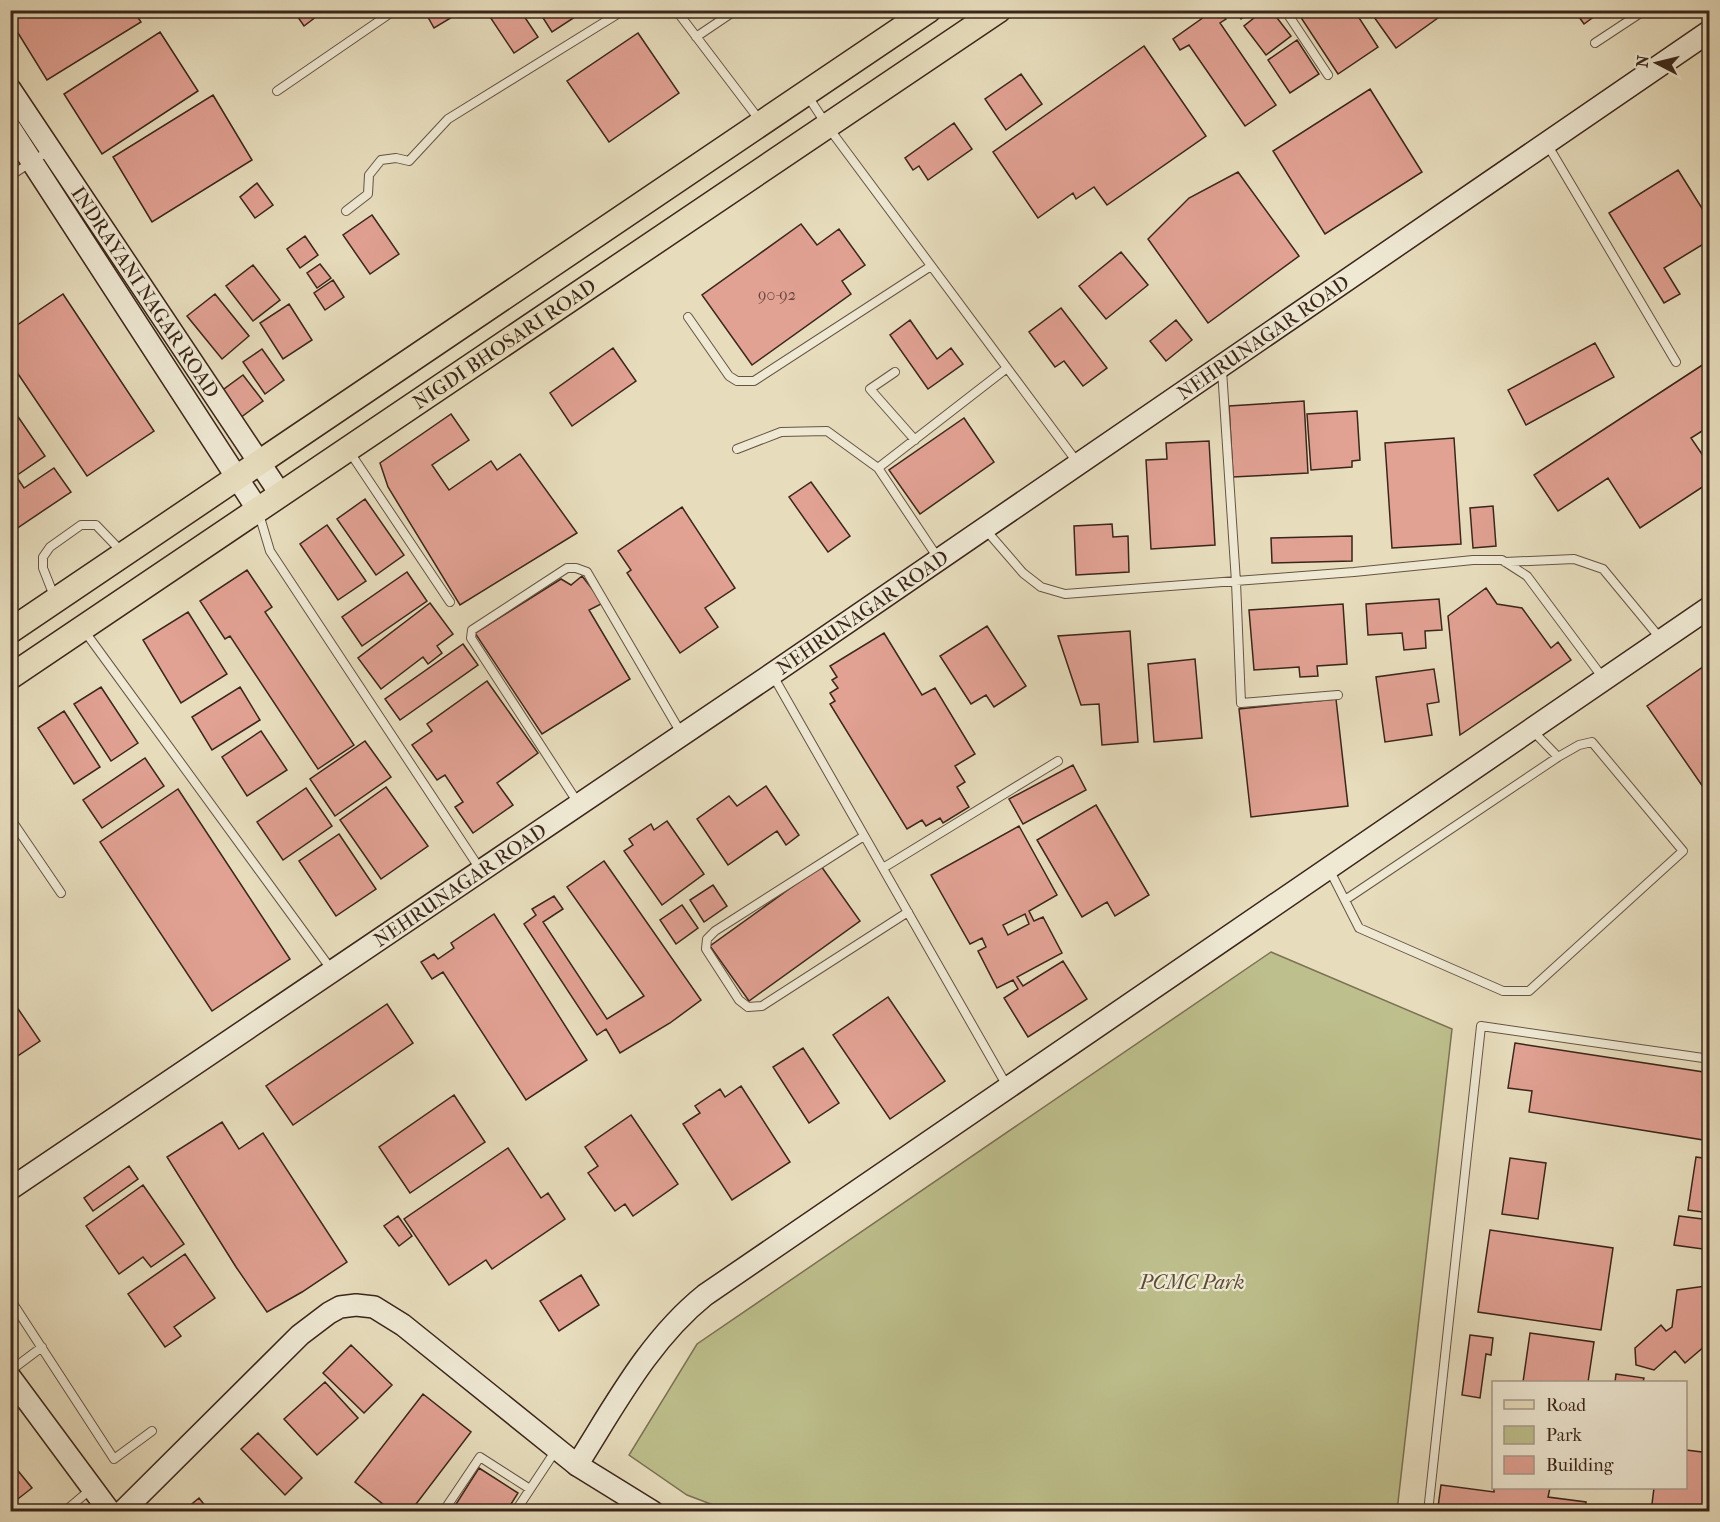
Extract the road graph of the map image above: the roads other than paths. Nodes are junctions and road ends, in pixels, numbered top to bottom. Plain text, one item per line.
1 (395, 10) edge
2 (624, 10) edge
3 (676, 10) edge
4 (736, 10) edge
5 (929, 10) edge
6 (999, 10) edge
7 (1285, 10) edge
8 (1645, 10) edge
9 (1710, 31) edge
10 (696, 37) junction
11 (1595, 43) dead end
12 (1328, 75) dead end
13 (10, 89) edge
14 (277, 91) dead end
15 (807, 95) junction
16 (763, 124) junction
17 (828, 127) junction
18 (10, 128) edge
19 (1547, 143) junction
20 (51, 149) junction
21 (33, 161) junction
22 (10, 176) edge
23 (346, 211) dead end
24 (931, 266) junction
25 (688, 317) dead end
26 (1676, 362) dead end
27 (1222, 365) junction
28 (1007, 368) junction
29 (895, 372) dead end
30 (915, 440) junction
31 (348, 449) junction
32 (737, 449) dead end
33 (260, 462) junction
34 (1078, 464) junction
35 (878, 468) junction
36 (236, 477) junction
37 (281, 495) junction
38 (258, 510) junction
39 (984, 528) junction
40 (124, 554) junction
41 (938, 559) junction
42 (1503, 562) junction
43 (1236, 582) junction
44 (56, 600) junction
45 (450, 602) dead end
46 (1710, 607) edge
47 (82, 628) junction
48 (10, 630) edge
49 (1662, 640) junction
50 (772, 674) junction
51 (10, 677) edge
52 (1605, 679) junction
53 (1338, 695) dead end
54 (1531, 729) junction
55 (682, 735) junction
56 (1558, 757) junction
57 (1058, 762) dead end
58 (578, 805) junction
59 (10, 818) edge
60 (864, 836) junction
61 (883, 868) junction
62 (1329, 868) junction
63 (481, 871) junction
64 (62, 893) dead end
65 (1345, 900) junction
66 (908, 912) junction
67 (332, 971) junction
68 (1710, 1059) edge
69 (1008, 1087) junction
70 (10, 1189) edge
71 (10, 1299) edge
72 (42, 1347) junction
73 (10, 1371) edge
74 (10, 1377) edge
75 (152, 1431) dead end
76 (557, 1449) junction
77 (577, 1465) junction
78 (93, 1488) junction
79 (530, 1489) junction
80 (64, 1512) edge
81 (110, 1512) edge
82 (122, 1512) edge
83 (443, 1512) edge
84 (515, 1512) edge
85 (653, 1512) edge
86 (1428, 1512) edge

1 - 14 lane
2 - 23 lane
3 - 10 lane
4 - 10 lane
5 - 15 main road, NIGDI BHOSARI ROAD
6 - 17 main road, NIGDI BHOSARI ROAD
7 - 12 lane
8 - 11 lane
9 - 19 street, NEHRUNAGAR ROAD
10 - 16 lane
13 - 20 street, INDRAYANI NAGAR ROAD
15 - 16 main road, NIGDI BHOSARI ROAD
15 - 17 lane
16 - 33 main road, NIGDI BHOSARI ROAD
17 - 24 lane
17 - 31 main road, NIGDI BHOSARI ROAD
18 - 21 street, INDRAYANI NAGAR ROAD
19 - 26 lane
19 - 27 street, NEHRUNAGAR ROAD
20 - 21 lane
20 - 33 street, INDRAYANI NAGAR ROAD
21 - 22 lane
21 - 36 street, INDRAYANI NAGAR ROAD
24 - 25 lane
24 - 28 lane
27 - 34 street, NEHRUNAGAR ROAD
27 - 43 lane
28 - 30 lane
28 - 34 lane
29 - 30 lane
30 - 35 lane
31 - 37 main road, NIGDI BHOSARI ROAD
31 - 45 lane
32 - 35 lane
33 - 36 main road, NIGDI BHOSARI ROAD
33 - 37 street, INDRAYANI NAGAR ROAD
34 - 39 street, NEHRUNAGAR ROAD
35 - 41 lane
36 - 38 street, INDRAYANI NAGAR ROAD
36 - 40 main road, NIGDI BHOSARI ROAD
37 - 38 main road, NIGDI BHOSARI ROAD
38 - 47 main road, NIGDI BHOSARI ROAD
38 - 63 lane
39 - 41 street, NEHRUNAGAR ROAD
39 - 43 lane
40 - 44 main road, NIGDI BHOSARI ROAD
40 - 44 lane
41 - 50 street, NEHRUNAGAR ROAD
42 - 43 lane
42 - 49 lane
42 - 52 lane
43 - 53 lane
44 - 48 main road, NIGDI BHOSARI ROAD
46 - 49 street
47 - 51 main road, NIGDI BHOSARI ROAD
47 - 67 lane
49 - 52 street
50 - 55 street, NEHRUNAGAR ROAD
50 - 60 lane
52 - 54 street
54 - 56 lane
54 - 62 street
55 - 58 street, NEHRUNAGAR ROAD
55 - 58 lane
56 - 65 lane
56 - 65 lane
57 - 61 lane
58 - 63 street, NEHRUNAGAR ROAD
59 - 64 lane
60 - 61 lane
60 - 66 lane
61 - 66 lane
62 - 65 lane
62 - 69 street
63 - 67 street, NEHRUNAGAR ROAD
66 - 69 lane
67 - 70 street, NEHRUNAGAR ROAD
68 - 86 lane
69 - 77 street
71 - 72 lane
72 - 73 lane
72 - 75 lane
74 - 78 street
76 - 77 street
76 - 79 lane
76 - 82 street
77 - 85 street
78 - 80 lane
78 - 81 street
79 - 83 lane
79 - 84 lane

